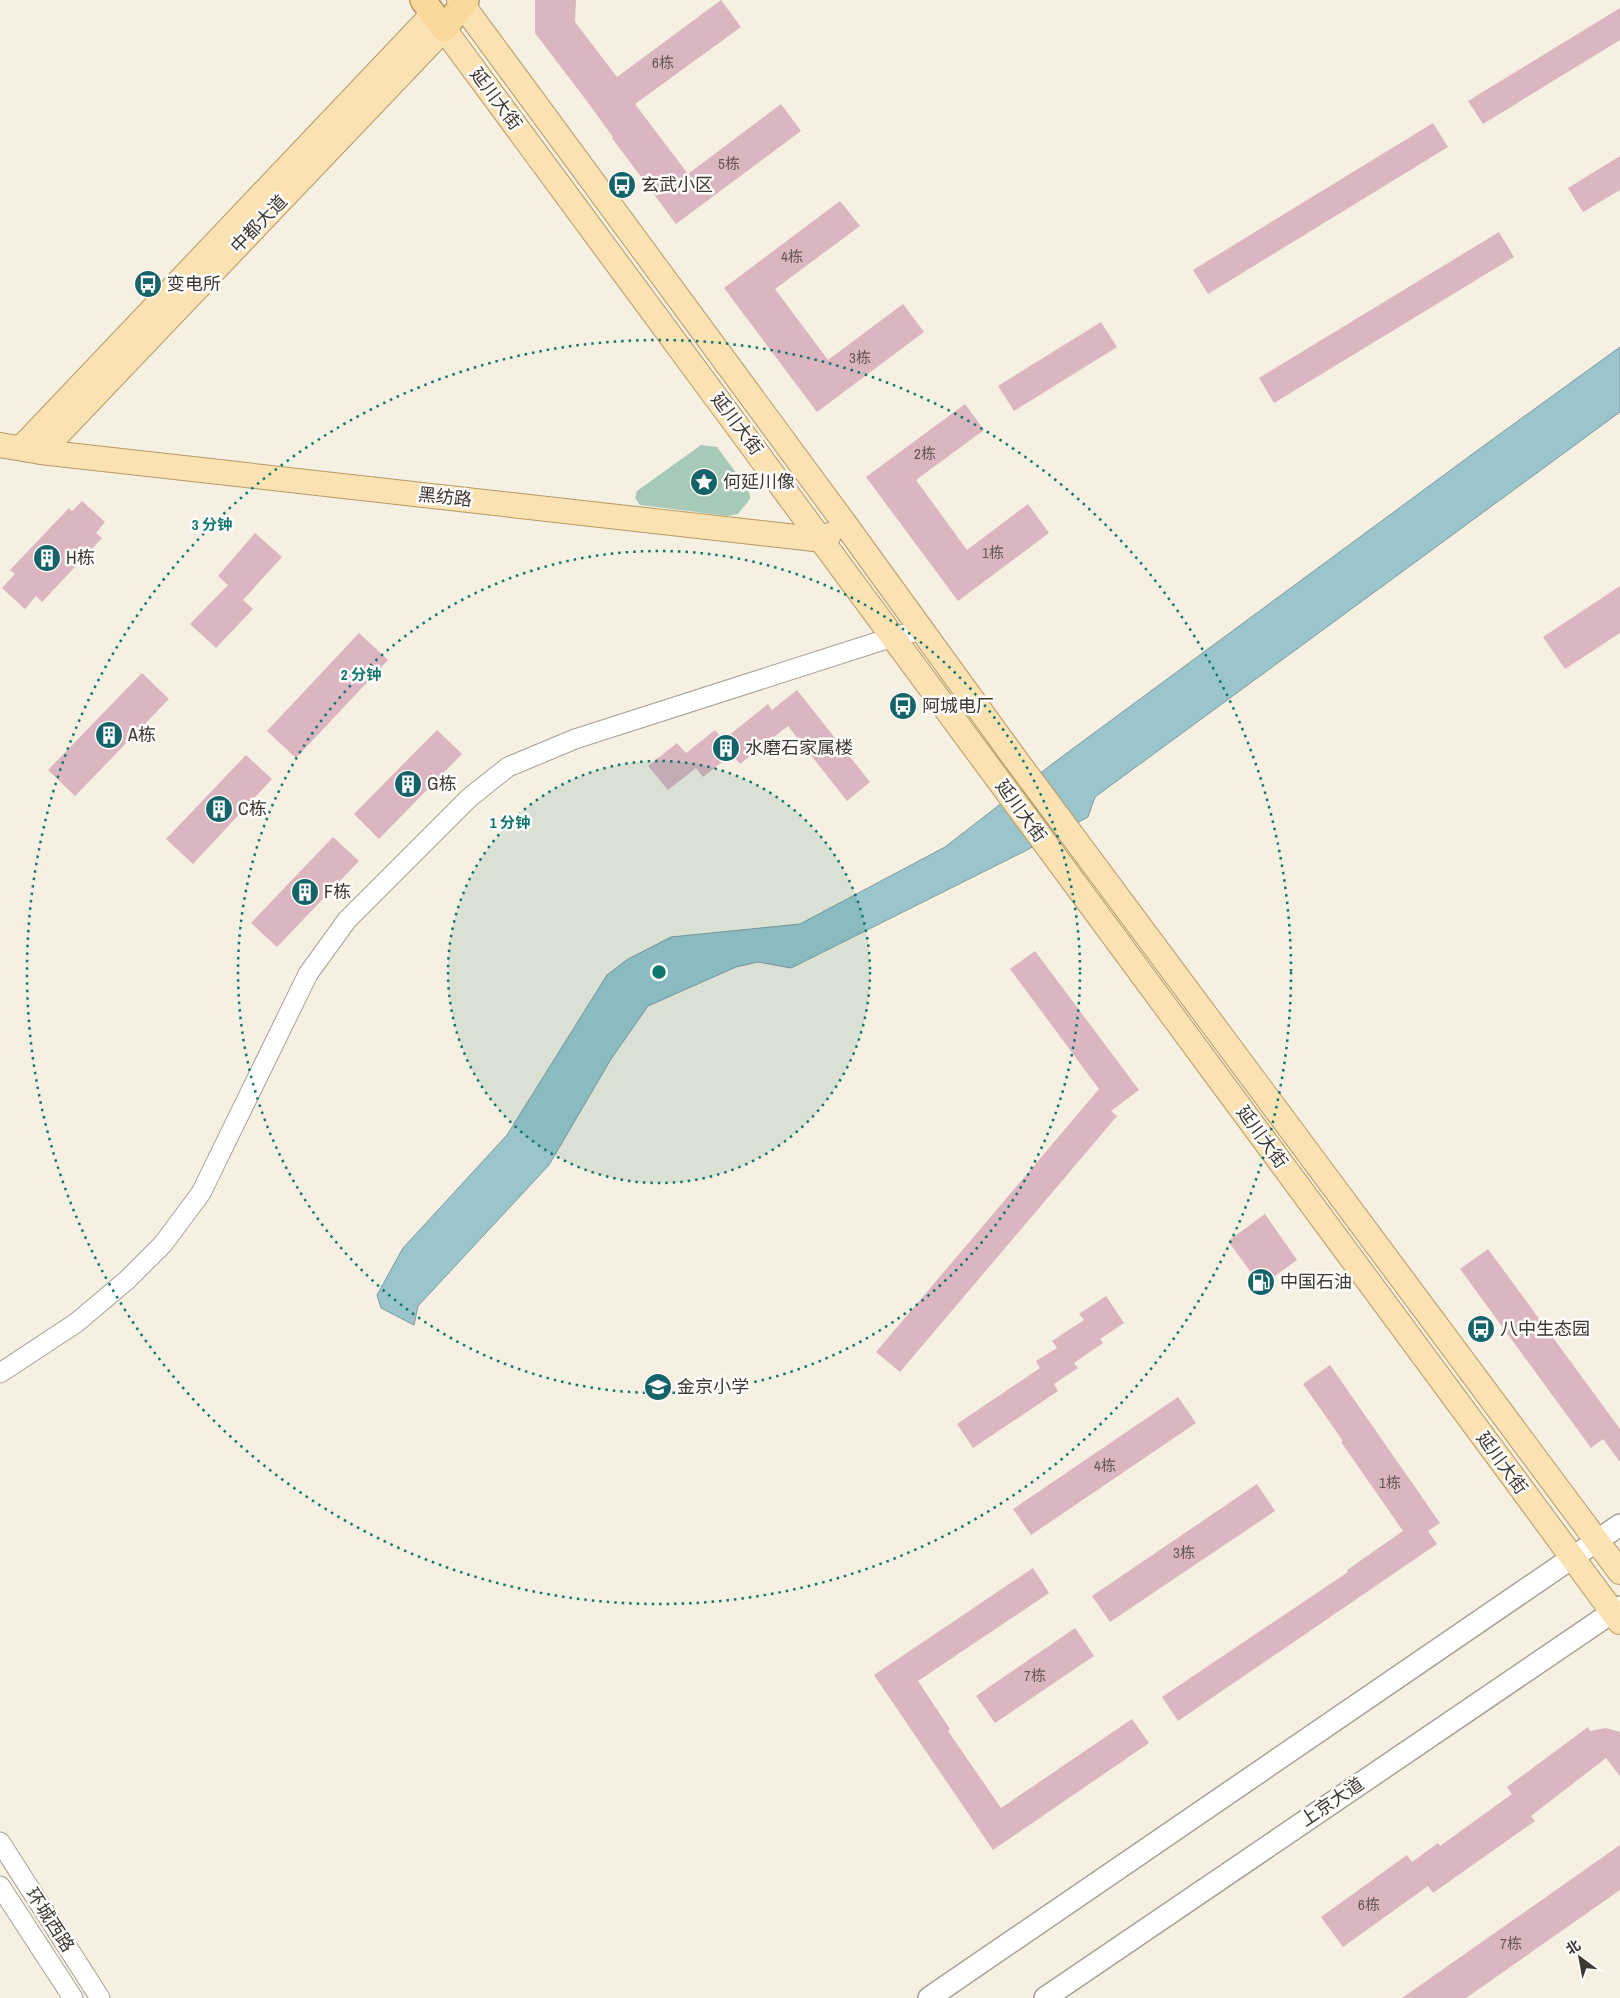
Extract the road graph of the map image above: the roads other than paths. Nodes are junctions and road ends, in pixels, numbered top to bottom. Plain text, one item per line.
1 (448, 7) edge
2 (21, 448) edge
3 (845, 524) junction
4 (822, 540) junction
5 (922, 630) junction
6 (893, 637) junction
7 (0, 1373) edge
8 (1620, 1525) edge
9 (1597, 1541) junction
10 (1573, 1558) junction
11 (1620, 1572) edge
12 (1618, 1614) edge
13 (0, 1842) edge
14 (0, 1886) edge
15 (73, 1998) edge
16 (100, 1998) edge
17 (929, 1998) edge
18 (1045, 1998) edge

1 - 2 main road, 中都大道
1 - 3 main road, 延川大街
1 - 4 main road, 延川大街
2 - 4 main road, 黑纺路
3 - 4 main road
3 - 5 main road, 延川大街
4 - 6 main road, 延川大街
5 - 6 street
5 - 9 main road, 延川大街
6 - 7 street
6 - 10 main road, 延川大街
8 - 9 main road
9 - 10 main road
9 - 11 main road, 延川大街
10 - 12 main road, 延川大街
10 - 17 main road
12 - 18 main road, 上京大道
13 - 16 street, 环城西路
14 - 15 street, 环城西路

